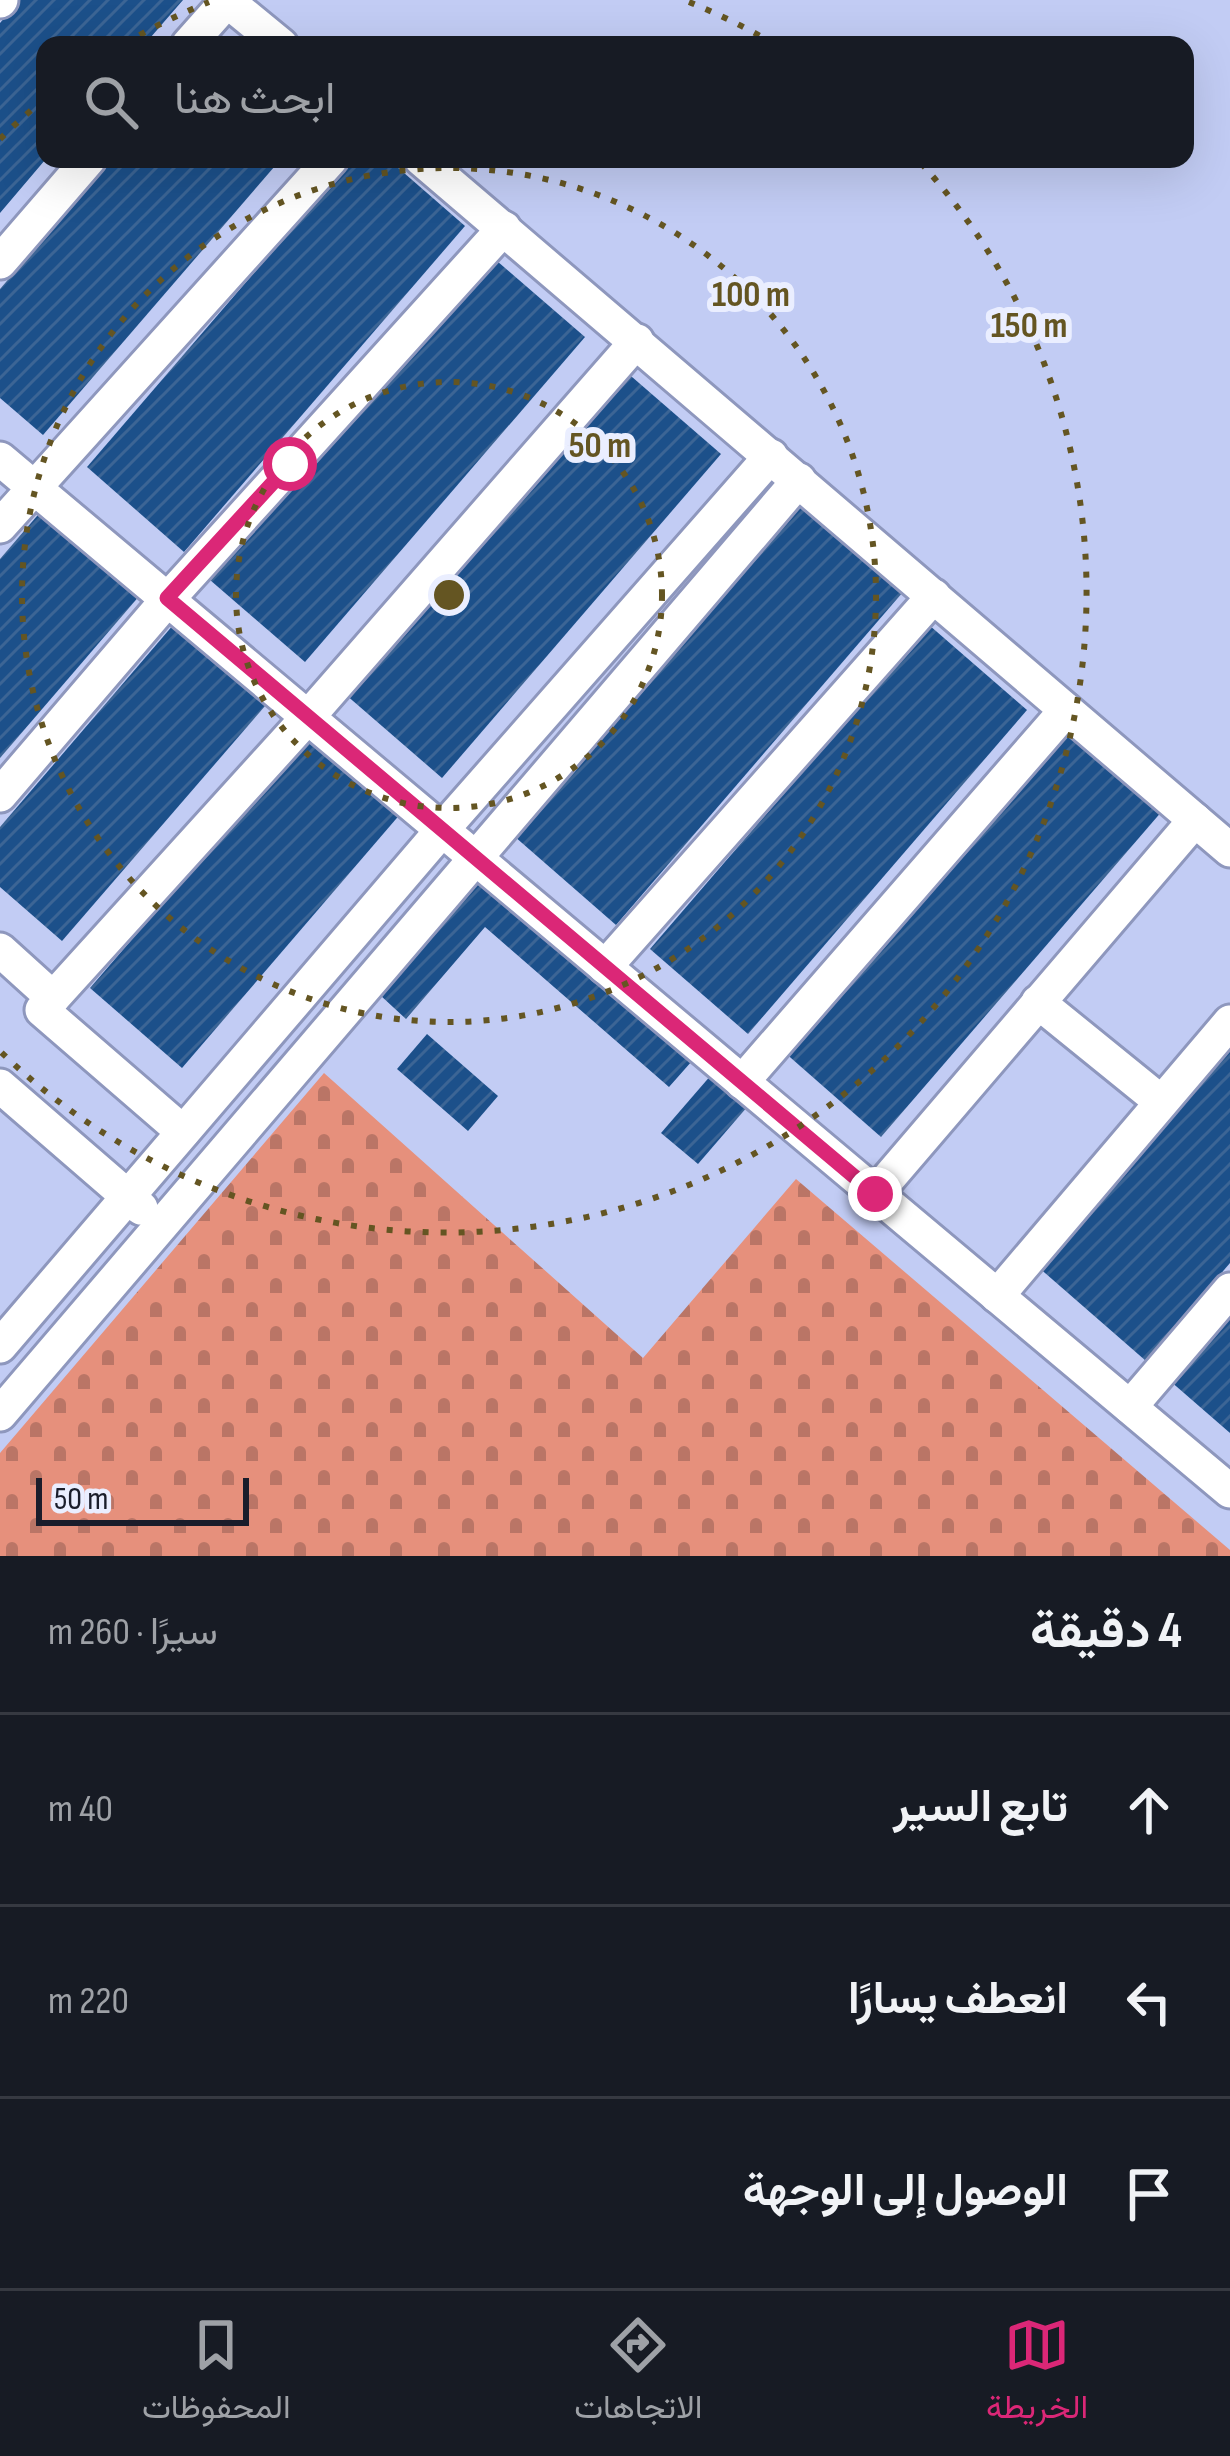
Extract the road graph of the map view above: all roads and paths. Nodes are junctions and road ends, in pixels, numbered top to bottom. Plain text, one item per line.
1 (226, 0) edge
2 (196, 36) edge
3 (270, 36) edge
4 (81, 168) edge
5 (323, 168) edge
6 (432, 168) edge
7 (504, 228) junction
8 (0, 262) edge
9 (637, 341) junction
10 (771, 457) junction
11 (0, 459) edge
12 (799, 480) junction
13 (33, 487) junction
14 (0, 526) edge
15 (934, 596) junction
16 (167, 598) junction
17 (607, 646) junction
18 (631, 673) junction
19 (1066, 710) junction
20 (308, 717) junction
21 (0, 795) edge
22 (1196, 820) junction
23 (442, 830) junction
24 (1230, 850) edge
25 (475, 857) junction
26 (0, 950) edge
27 (605, 967) junction
28 (323, 971) junction
29 (53, 998) junction
30 (356, 998) junction
31 (1038, 1002) junction
32 (1230, 1022) edge
33 (742, 1082) junction
34 (0, 1086) edge
35 (1160, 1101) junction
36 (184, 1132) junction
37 (875, 1194) junction
38 (128, 1197) junction
39 (161, 1226) junction
40 (1230, 1290) edge
41 (997, 1296) junction
42 (0, 1346) edge
43 (1130, 1407) junction
44 (0, 1414) edge
45 (1230, 1491) edge

1 - 2 street
1 - 3 street
4 - 8 street
5 - 13 street
6 - 7 street
7 - 9 street
7 - 16 street
9 - 10 street
9 - 20 street
10 - 12 street
10 - 17 street
11 - 13 street
12 - 15 street
12 - 18 street
13 - 14 street
13 - 16 street
15 - 19 street
15 - 27 street
16 - 20 street
16 - 21 street
17 - 18 street
17 - 23 street
18 - 25 street
19 - 22 street
19 - 33 street
20 - 23 street
20 - 29 street
22 - 24 street
22 - 31 street
23 - 25 street
23 - 28 street
25 - 27 street
25 - 30 street
26 - 29 street
27 - 33 street
28 - 30 street
28 - 36 street
29 - 36 street
30 - 39 street
31 - 35 street
31 - 37 street
32 - 35 street
33 - 37 street
34 - 38 street
35 - 41 street
36 - 38 street
37 - 41 street
38 - 39 street
38 - 42 street
39 - 44 street
40 - 43 street
41 - 43 street
43 - 45 street

